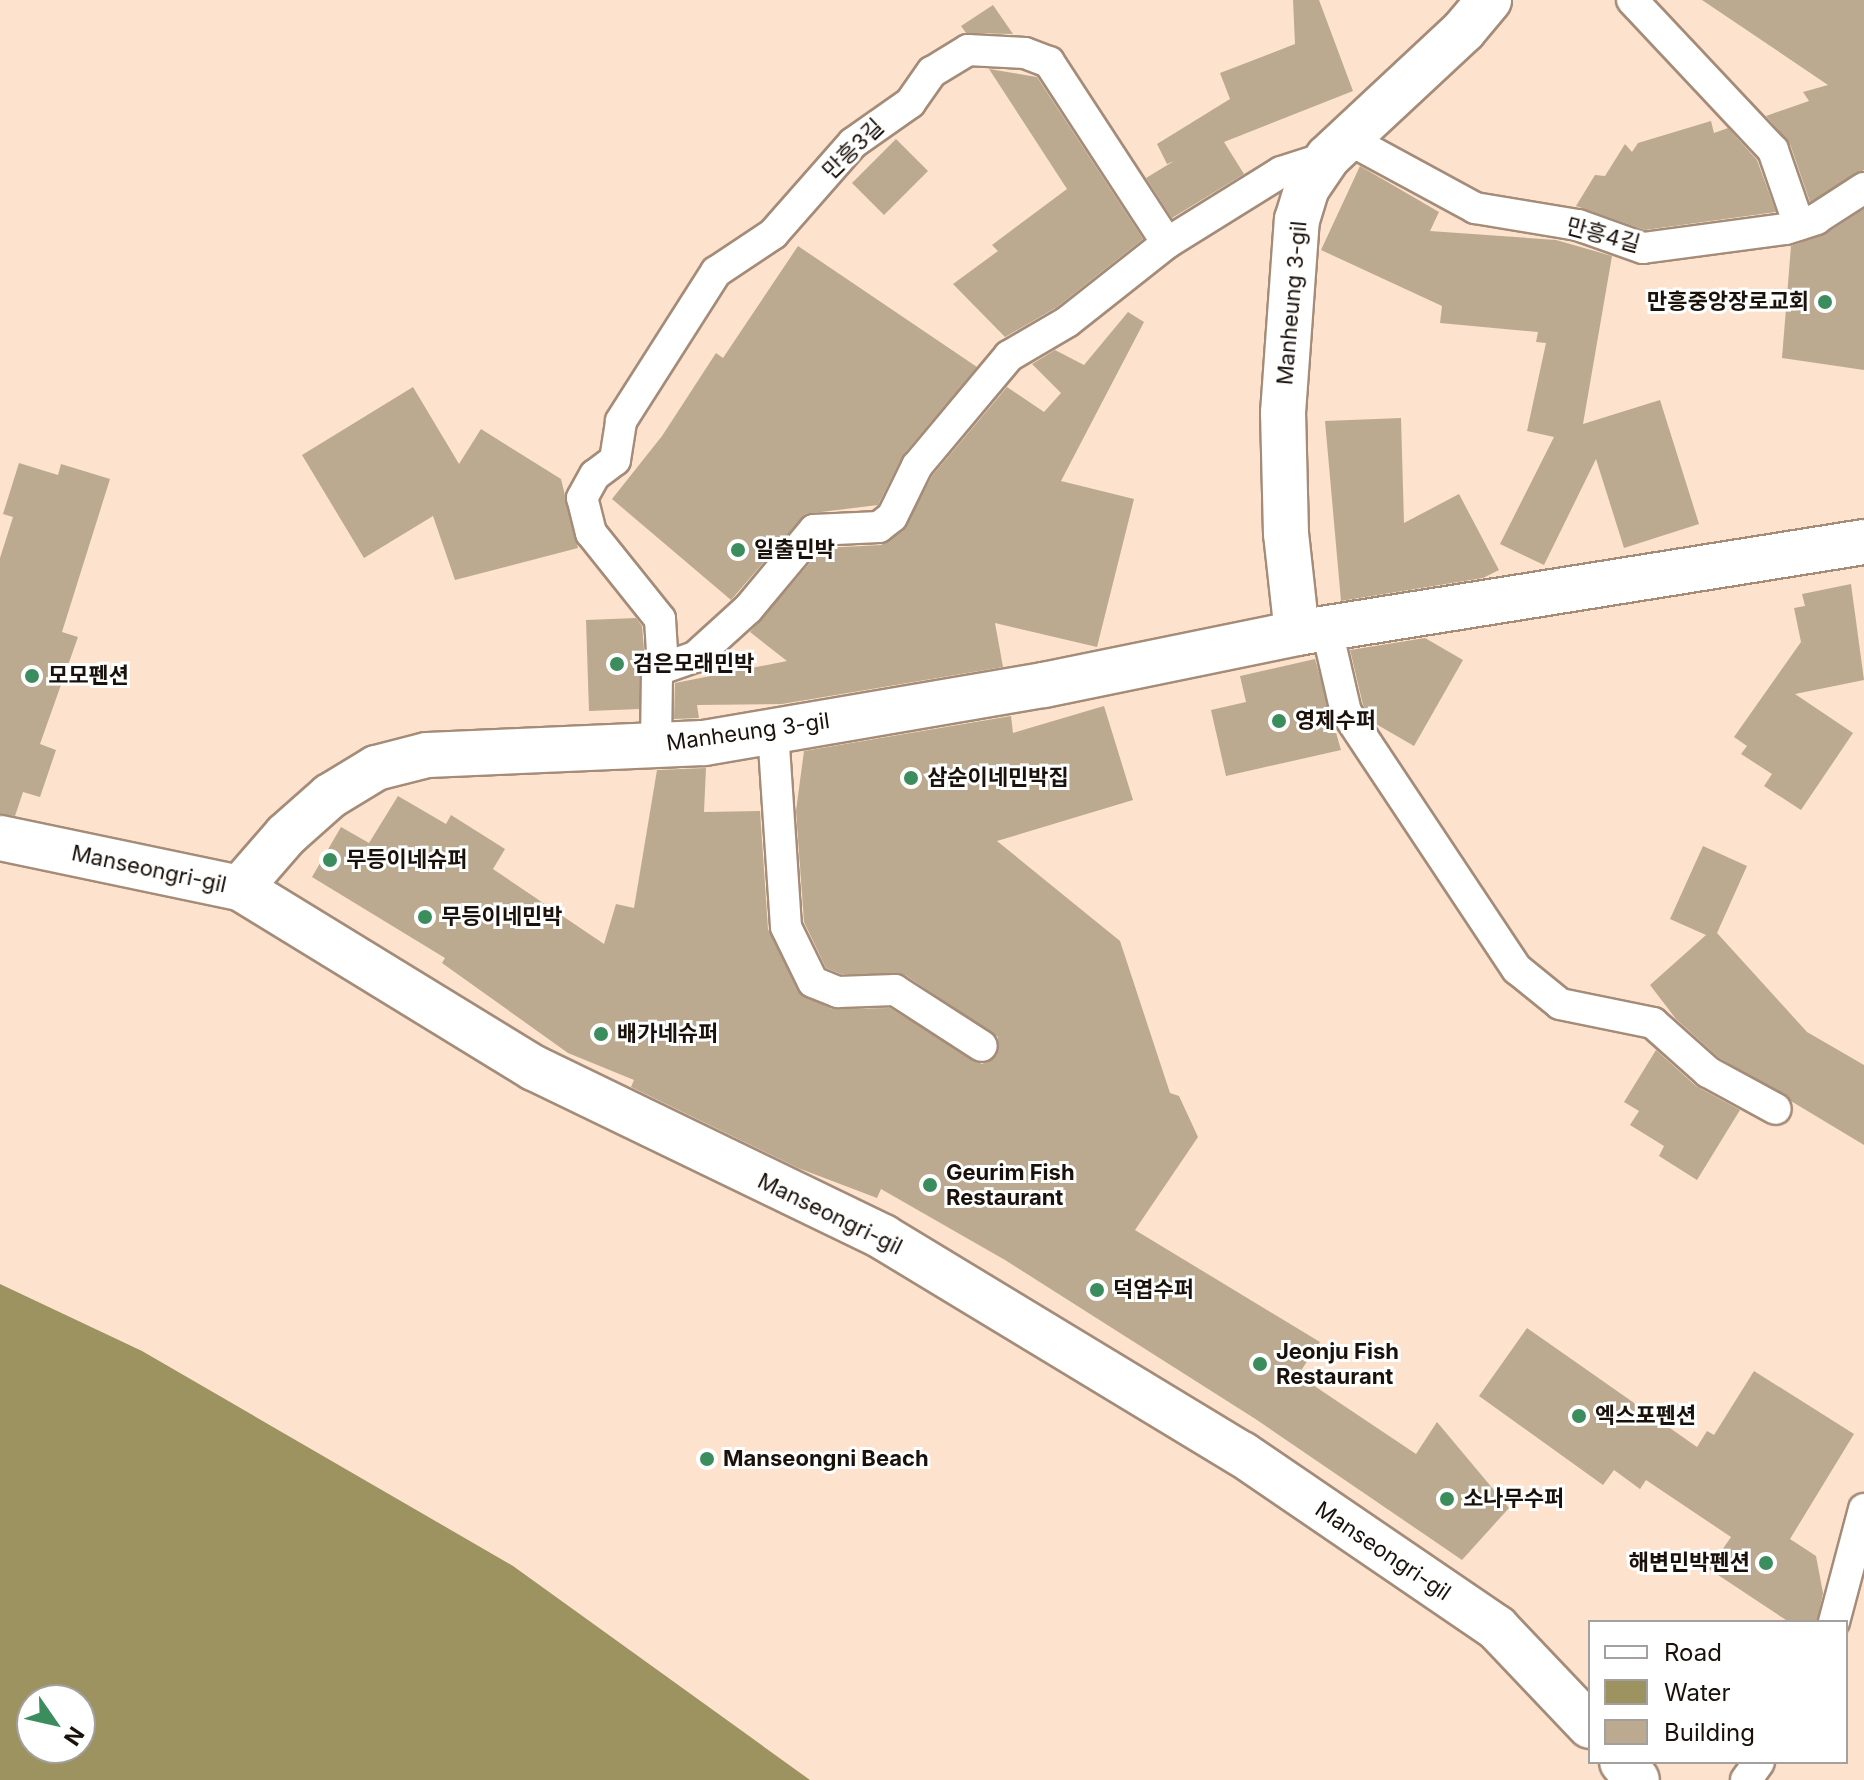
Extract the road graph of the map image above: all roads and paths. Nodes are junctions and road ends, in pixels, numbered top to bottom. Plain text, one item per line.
1 (1489, 0) edge
2 (1632, 0) edge
3 (1338, 148) junction
4 (1864, 188) edge
5 (1799, 225) junction
6 (1167, 243) junction
7 (1864, 542) edge
8 (1312, 631) junction
9 (663, 668) junction
10 (773, 731) junction
11 (656, 745) junction
12 (0, 838) edge
13 (240, 888) junction
14 (982, 1046) dead end
15 (1776, 1109) dead end
16 (1864, 1509) edge
17 (1835, 1620) edge
18 (1588, 1724) edge
19 (1624, 1764) edge
20 (1637, 1780) edge

1 - 3 street, Manheung 3-gil
2 - 5 lane
3 - 5 lane, 만흥4길
3 - 6 lane
3 - 8 street, Manheung 3-gil
4 - 5 lane, 만흥4길
6 - 9 lane
6 - 9 lane, 만흥3길
7 - 8 street, Manheung 3-gil
8 - 10 street, Manheung 3-gil
8 - 15 lane
9 - 11 lane
10 - 11 street, Manheung 3-gil
10 - 14 lane
11 - 13 street, Manheung 3-gil
12 - 13 street, Manseongri-gil
13 - 18 street, Manseongri-gil
16 - 17 lane
19 - 20 street

